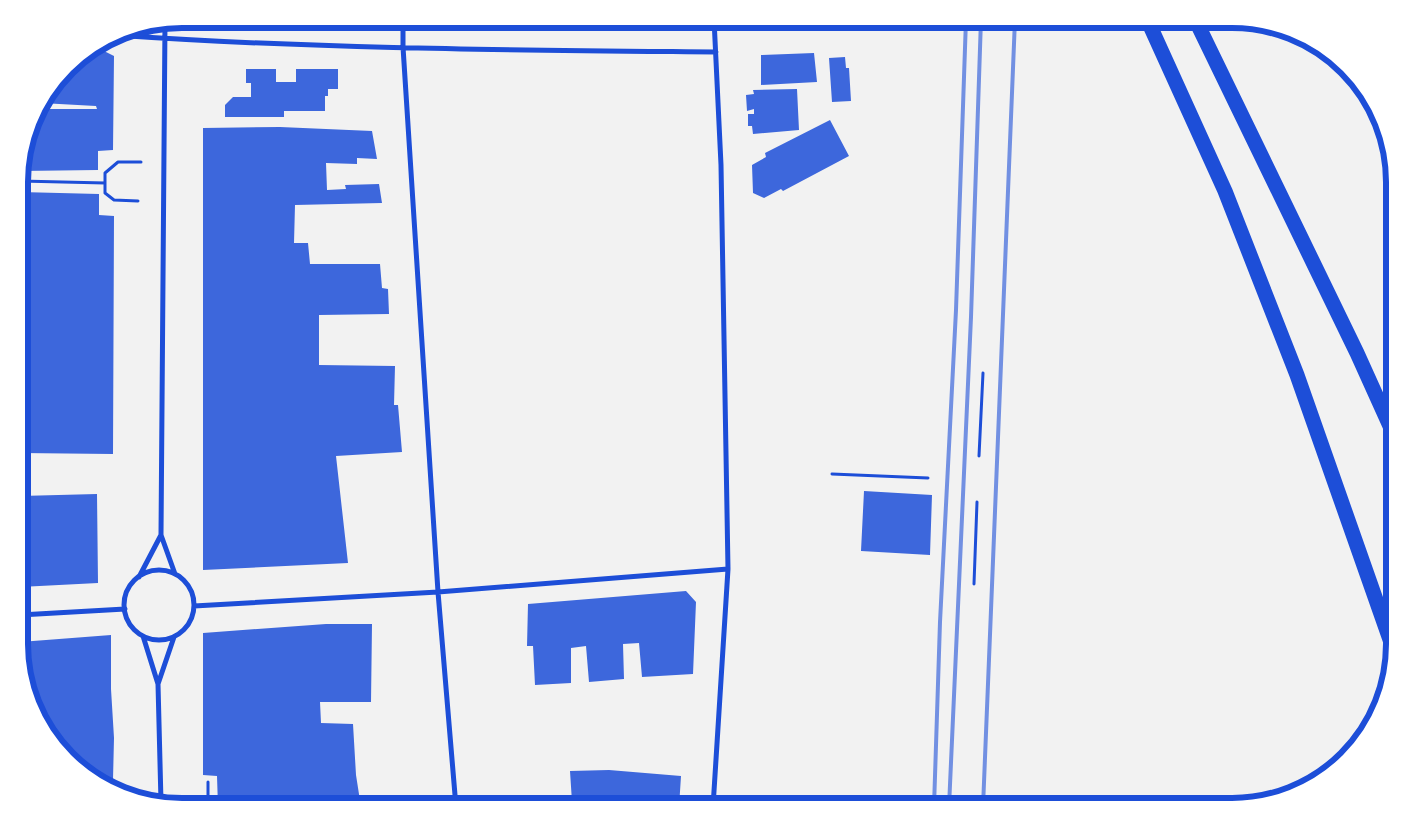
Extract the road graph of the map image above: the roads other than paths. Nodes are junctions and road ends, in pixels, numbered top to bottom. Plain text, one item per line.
1 (403, 28) edge
2 (715, 28) edge
3 (1151, 28) edge
4 (1198, 28) edge
5 (166, 29) edge
6 (132, 36) edge
7 (165, 38) junction
8 (403, 47) junction
9 (716, 52) junction
10 (1385, 414) edge
11 (161, 535) junction
12 (728, 569) junction
13 (174, 574) junction
14 (139, 577) junction
15 (438, 592) junction
16 (194, 606) junction
17 (124, 610) junction
18 (28, 615) edge
19 (1385, 625) edge
20 (143, 636) junction
21 (174, 637) junction
22 (158, 684) junction
23 (160, 797) edge
24 (455, 798) edge
25 (714, 798) edge

1 - 8 street
2 - 9 street
3 - 19 highway
4 - 10 highway
5 - 7 street
6 - 7 street
7 - 8 street
7 - 11 street
8 - 9 street
8 - 15 street
9 - 12 street
11 - 13 street
11 - 14 street
12 - 15 street
12 - 25 street
13 - 14 street
13 - 16 street
14 - 17 street
15 - 16 street
15 - 24 street
16 - 21 street
17 - 18 street
17 - 20 street
20 - 21 street
20 - 22 street
21 - 22 street
22 - 23 street

